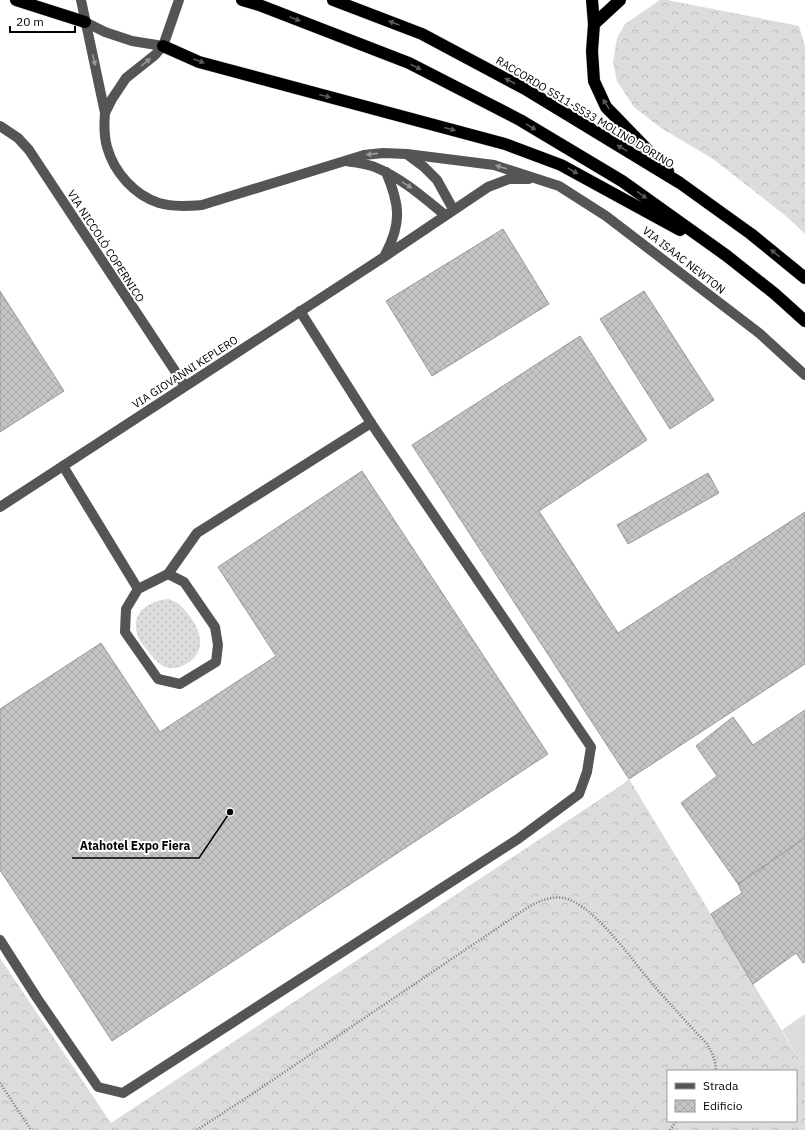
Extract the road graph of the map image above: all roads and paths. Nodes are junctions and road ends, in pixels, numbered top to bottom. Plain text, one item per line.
1 (16, 0) edge
2 (81, 0) edge
3 (179, 0) edge
4 (242, 0) edge
5 (333, 0) edge
6 (592, 0) edge
7 (620, 0) edge
8 (85, 22) junction
9 (594, 24) junction
10 (163, 46) junction
11 (105, 114) junction
12 (0, 126) edge
13 (406, 154) junction
14 (345, 161) junction
15 (386, 172) junction
16 (538, 179) junction
17 (680, 183) junction
18 (449, 212) junction
19 (727, 256) junction
20 (384, 257) junction
21 (805, 278) edge
22 (300, 312) junction
23 (805, 320) edge
24 (805, 375) edge
25 (184, 386) junction
26 (371, 424) junction
27 (63, 466) junction
28 (0, 507) edge
29 (168, 574) junction
30 (138, 589) junction
31 (0, 940) edge
32 (716, 1070) edge
33 (0, 1083) edge
34 (31, 1130) edge
35 (197, 1130) edge

1 - 8 highway
2 - 8 street
3 - 10 street
4 -> 19 highway
17 -> 5 highway, RACCORDO SS11-SS33 MOLINO DORINO
6 - 9 highway
7 - 9 highway
8 - 10 street
8 -> 11 street
17 -> 9 highway
11 -> 10 street
10 -> 19 highway
11 - 14 street, VIA ISAAC NEWTON
12 - 25 street, VIA NICCOLÒ COPERNICO
13 -> 14 street, VIA ISAAC NEWTON
16 -> 13 street, VIA ISAAC NEWTON
13 - 18 street
14 - 15 street
15 -> 18 street
15 - 20 street
16 - 18 street, VIA GIOVANNI KEPLERO
16 - 24 street, VIA ISAAC NEWTON
21 -> 17 highway, RACCORDO SS11-SS33 MOLINO DORINO
18 - 20 street, VIA GIOVANNI KEPLERO
19 - 23 highway
20 - 22 street, VIA GIOVANNI KEPLERO
22 - 25 street, VIA GIOVANNI KEPLERO
22 - 26 street
25 - 27 street, VIA GIOVANNI KEPLERO
26 - 29 street
26 - 31 street
27 - 28 street, VIA GIOVANNI KEPLERO
27 - 30 street
29 - 30 street
29 - 30 street
32 - 35 path
33 - 34 path

